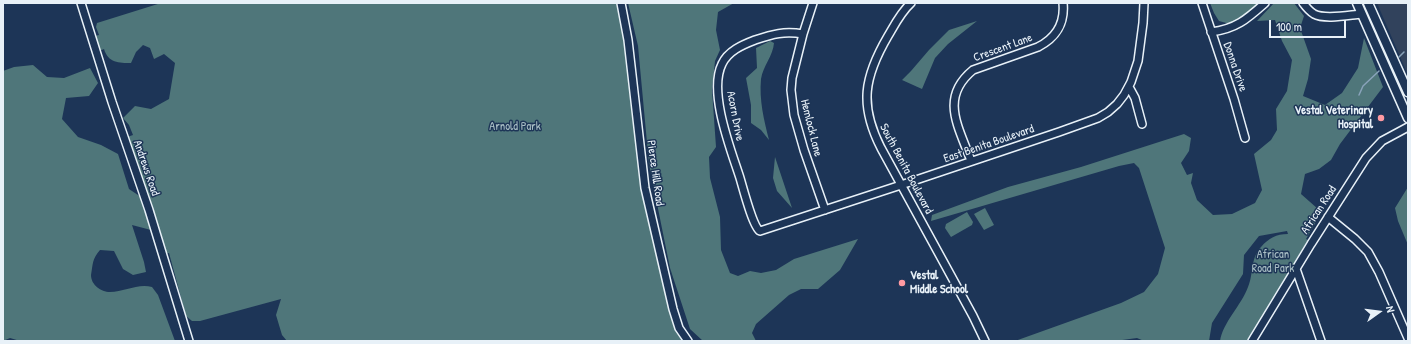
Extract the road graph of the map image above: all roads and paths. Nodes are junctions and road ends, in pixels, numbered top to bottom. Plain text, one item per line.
1 (81, 3) edge
2 (621, 3) edge
3 (813, 3) edge
4 (911, 3) edge
5 (1063, 3) edge
6 (1144, 3) edge
7 (1202, 3) edge
8 (1265, 3) edge
9 (1303, 3) edge
10 (1356, 3) edge
11 (1368, 3) edge
12 (1361, 14) junction
13 (1211, 32) junction
14 (803, 34) junction
15 (1130, 87) junction
16 (1408, 92) edge
17 (1408, 118) edge
18 (1142, 124) dead end
19 (1408, 127) edge
20 (1245, 138) dead end
21 (970, 161) junction
22 (901, 185) junction
23 (826, 210) junction
24 (1328, 216) junction
25 (762, 231) joint
26 (1296, 268) junction
27 (1408, 338) edge
28 (189, 341) edge
29 (688, 341) edge
30 (985, 341) edge
31 (1252, 341) edge
32 (1321, 341) edge

1 - 28 street, Andrews Road
2 - 29 street, Pierce Hill Road
3 - 14 street, Hemlock Lane
4 - 22 street, South Benita Boulevard
5 - 21 street, Crescent Lane
6 - 15 street, East Benita Boulevard
7 - 13 street, Donna Drive
8 - 13 street
9 - 12 street
10 - 12 main road
11 - 16 main road
12 - 17 main road
13 - 20 street, Donna Drive
14 - 23 street, Hemlock Lane
14 - 25 street, Acorn Drive
15 - 18 street
15 - 21 street, East Benita Boulevard
19 - 24 street, African Road
21 - 22 street, East Benita Boulevard
22 - 23 street, East Benita Boulevard
22 - 30 street, South Benita Boulevard
23 - 25 street, East Benita Boulevard
24 - 26 street, African Road
24 - 27 street
26 - 31 street, African Road
26 - 32 street

